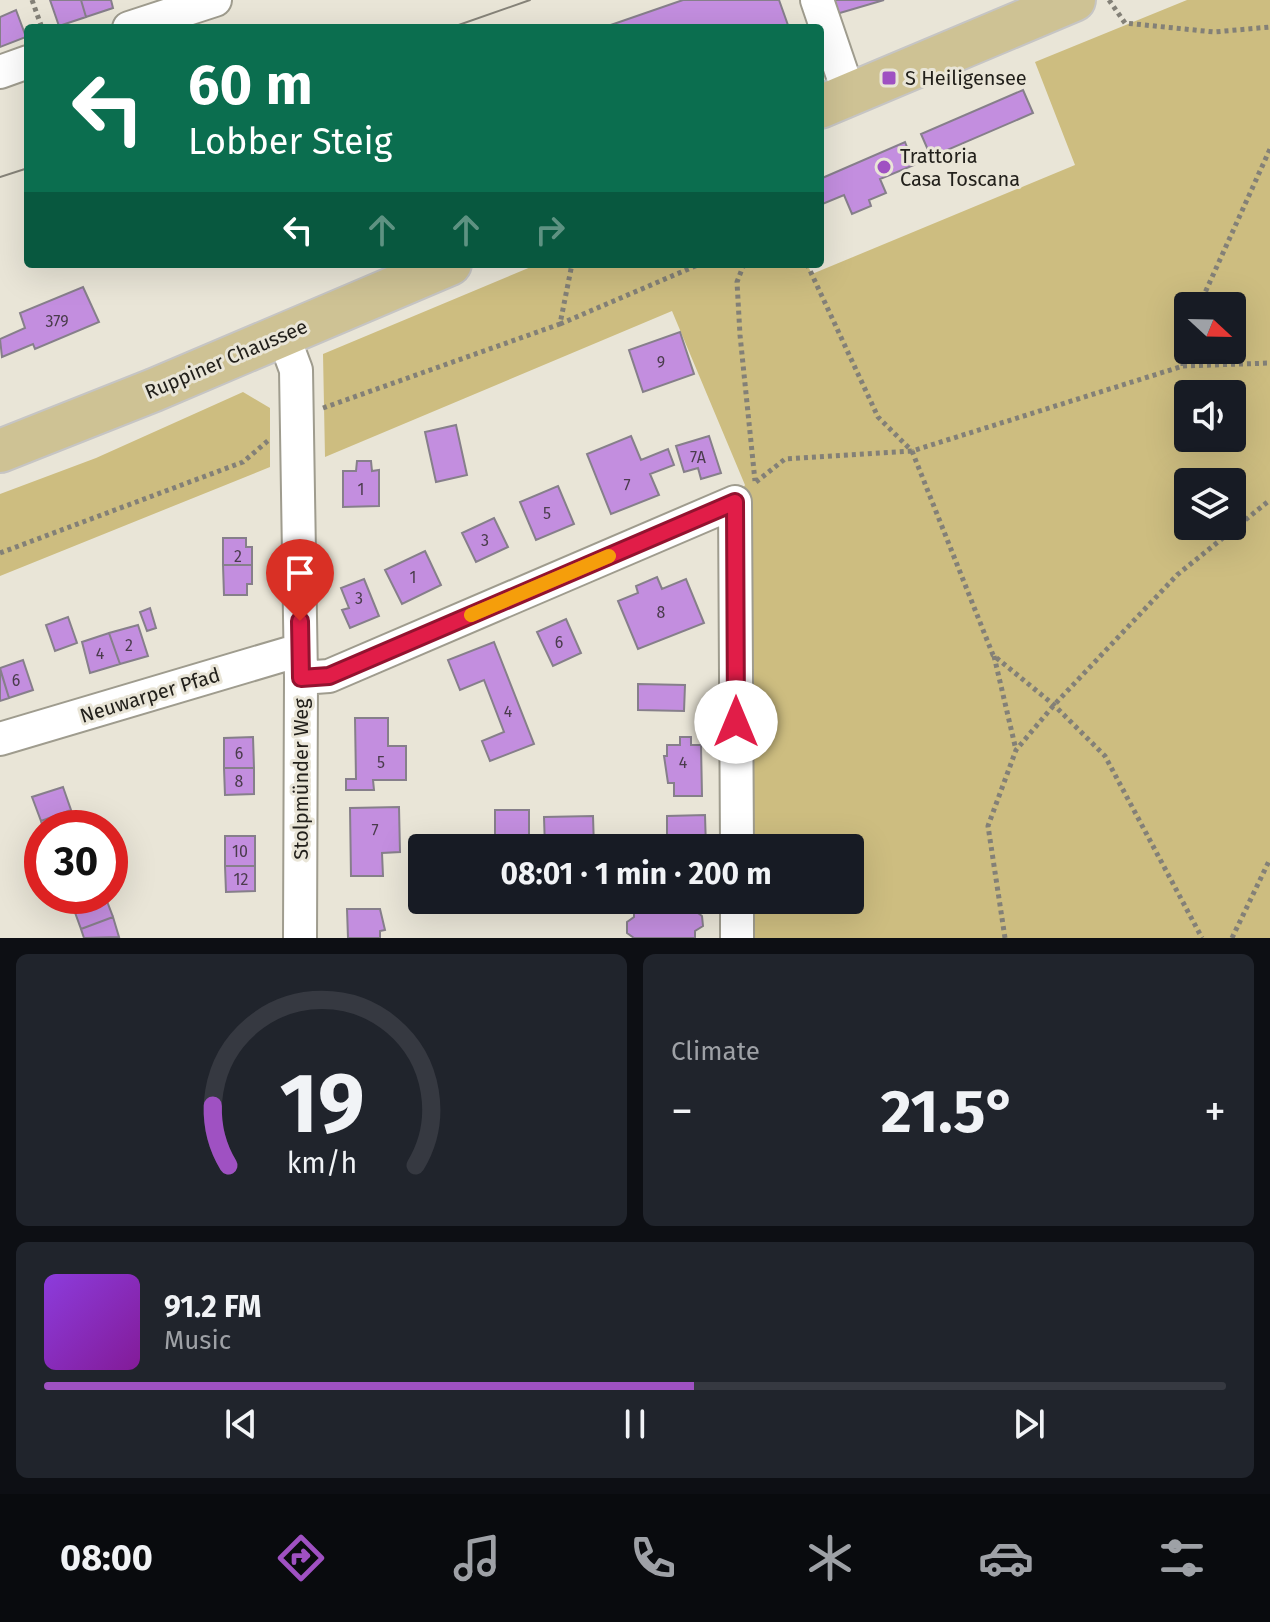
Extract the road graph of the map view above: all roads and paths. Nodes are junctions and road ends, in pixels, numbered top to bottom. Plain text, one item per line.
1 (32, 0) edge
2 (215, 0) edge
3 (817, 0) edge
4 (1074, 0) edge
5 (1109, 0) edge
6 (41, 24) edge
7 (141, 24) edge
8 (821, 24) edge
9 (1270, 27) edge
10 (824, 41) edge
11 (24, 63) edge
12 (0, 72) edge
13 (834, 100) edge
14 (1270, 149) edge
15 (430, 268) edge
16 (691, 268) edge
17 (742, 268) edge
18 (809, 268) edge
19 (1205, 292) edge
20 (560, 324) dead end
21 (283, 335) junction
22 (1270, 363) edge
23 (1183, 366) joint
24 (0, 451) edge
25 (912, 451) junction
26 (745, 492) junction
27 (1270, 500) edge
28 (993, 655) junction
29 (301, 664) junction
30 (1054, 705) junction
31 (0, 739) edge
32 (1016, 750) junction
33 (737, 834) edge
34 (1270, 859) edge
35 (737, 914) edge
36 (300, 938) edge
37 (737, 938) edge
38 (1005, 938) edge
39 (1202, 938) edge
40 (1232, 938) edge

1 - 6 path
2 - 7 street
3 - 8 street
4 - 13 main road
5 - 9 path
10 - 13 street
11 - 12 street
14 - 19 path
15 - 21 main road, Ruppiner Chaussee
16 - 20 path
17 - 26 path
18 - 25 path
21 - 24 main road, Ruppiner Chaussee
21 - 29 street, Stolpmünder Weg
22 - 23 path
23 - 25 path
25 - 26 path
25 - 28 path
26 - 29 street, Neuwarper Pfad
26 - 33 street
27 - 30 path
28 - 30 path
28 - 32 path
29 - 31 street, Neuwarper Pfad
29 - 36 street, Stolpmünder Weg
30 - 32 path
30 - 39 path
32 - 38 path
34 - 40 path
35 - 37 street

